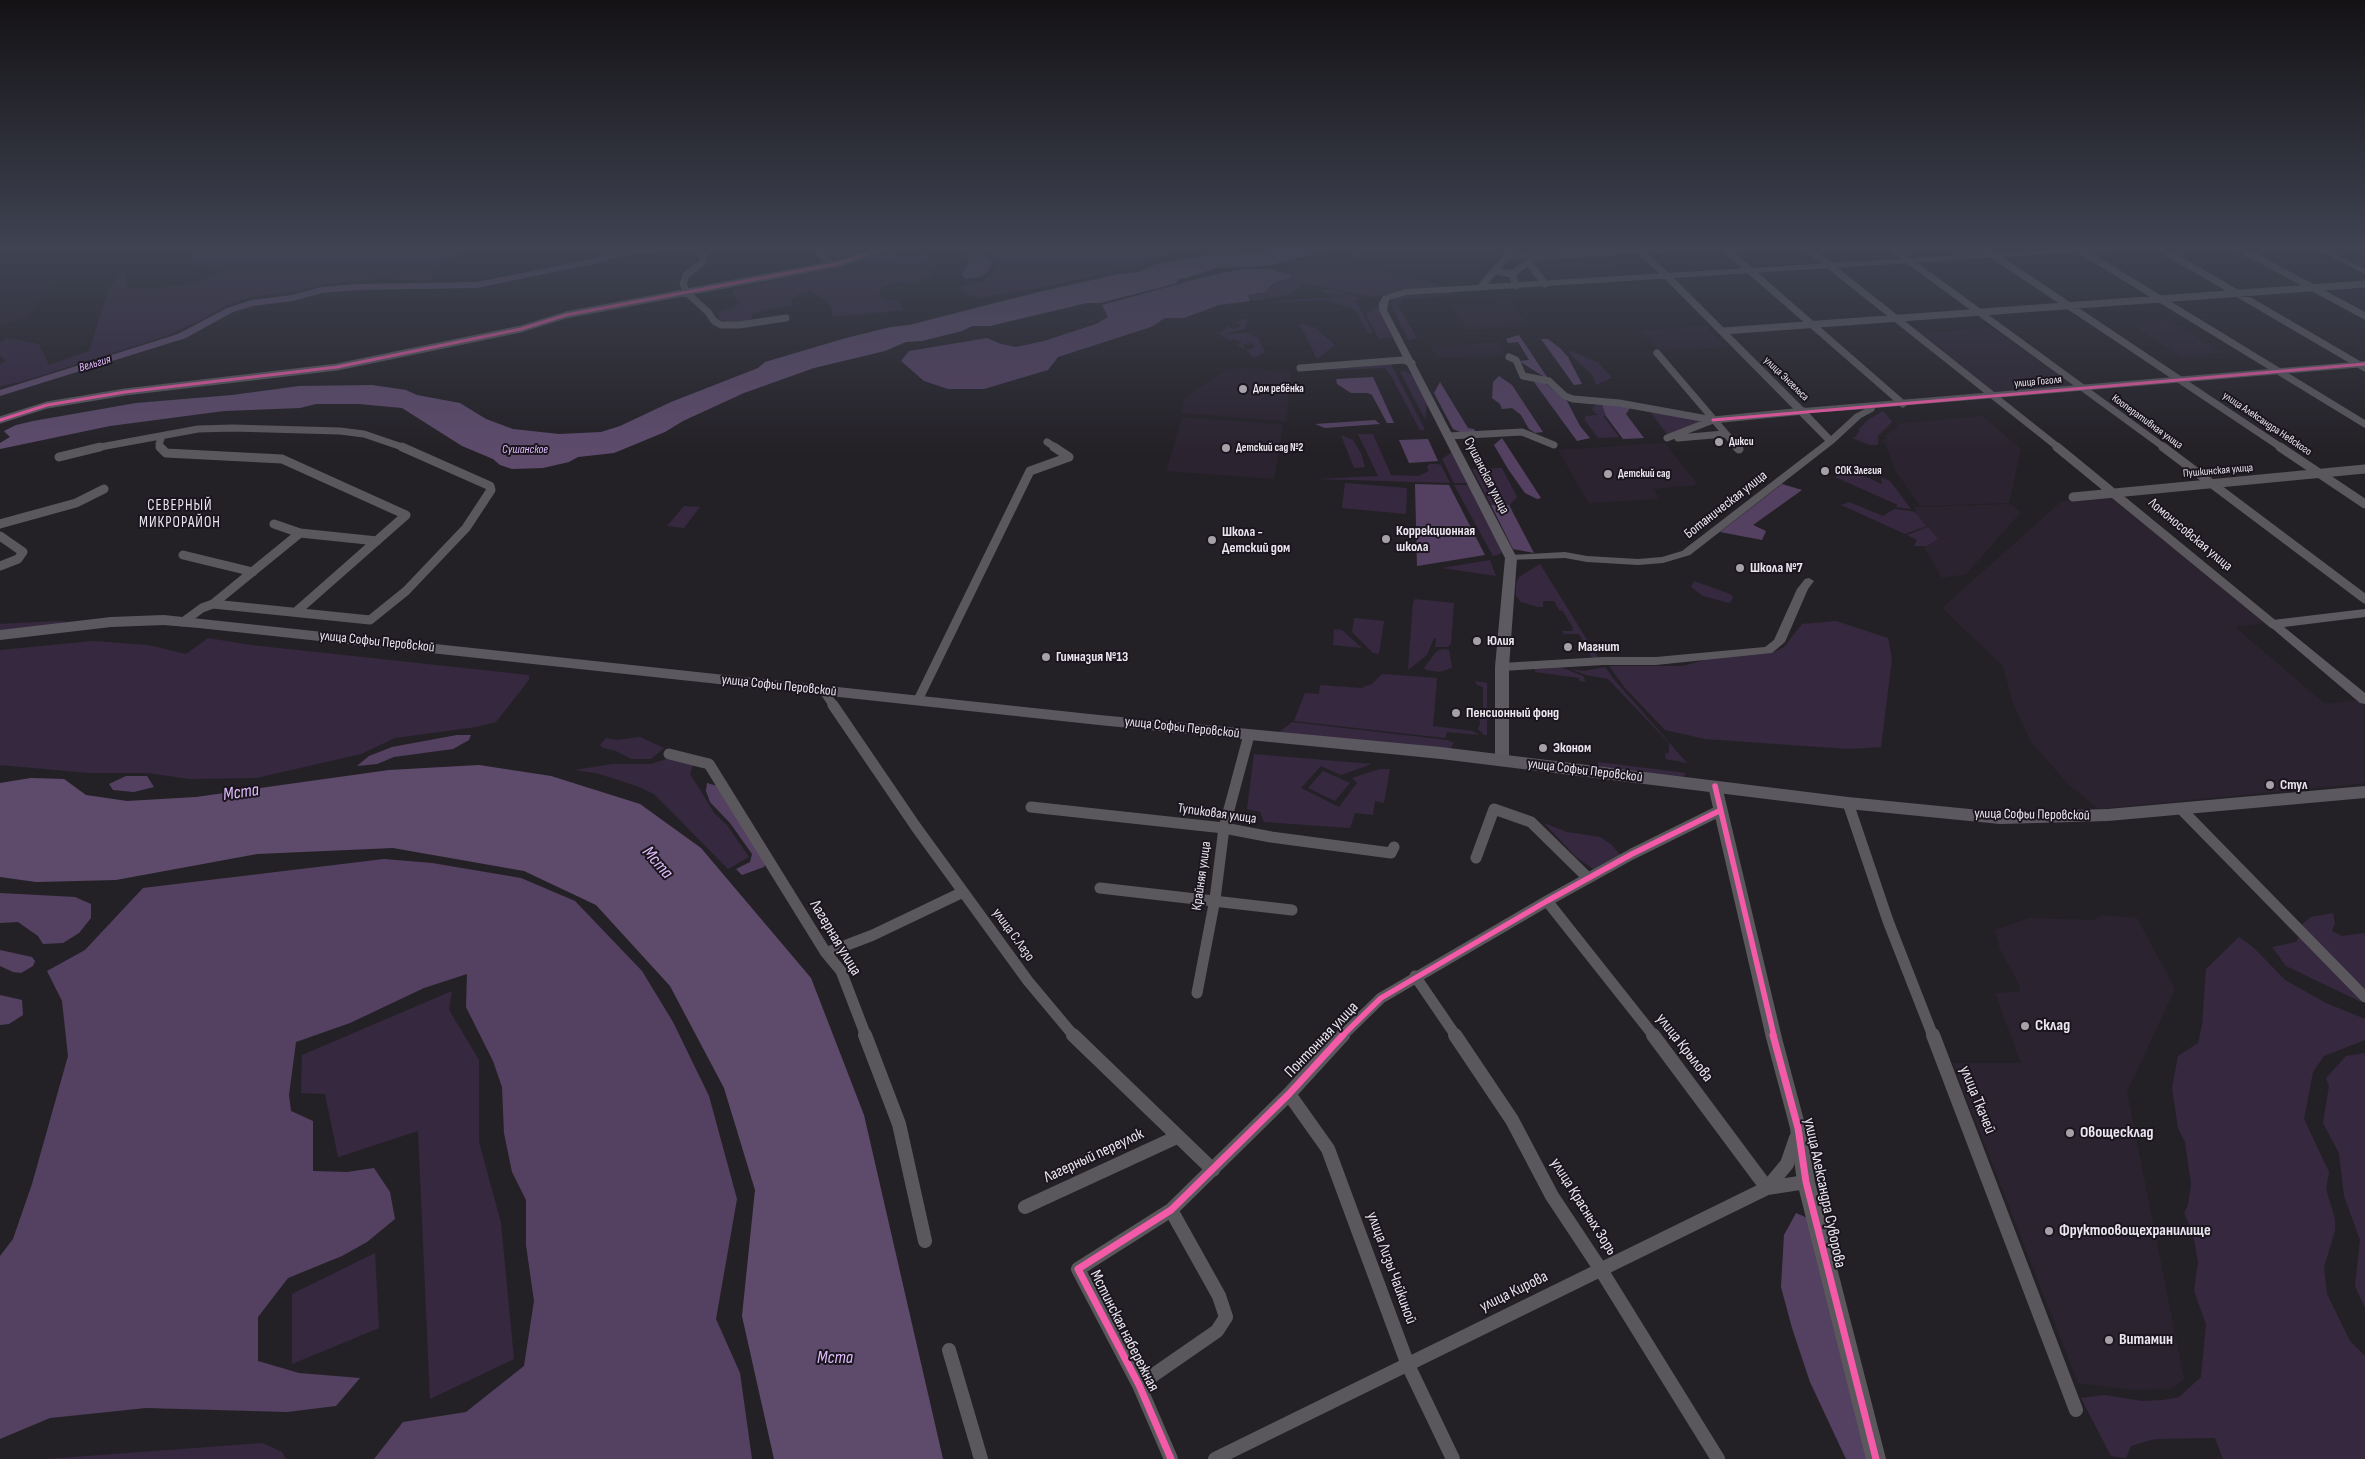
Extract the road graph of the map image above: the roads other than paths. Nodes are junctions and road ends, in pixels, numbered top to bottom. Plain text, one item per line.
1 (566, 315) edge
2 (710, 315) edge
3 (1387, 315) edge
4 (1707, 315) edge
5 (1802, 315) edge
6 (1894, 315) edge
7 (1957, 315) edge
8 (1981, 315) edge
9 (2085, 315) edge
10 (2187, 315) edge
11 (2275, 315) edge
12 (786, 318) dead end
13 (1898, 318) junction
14 (1813, 325) junction
15 (1724, 332) junction
16 (1657, 353) dead end
17 (1509, 357) dead end
18 (1412, 363) junction
19 (2363, 365) edge
20 (1300, 368) dead end
21 (2279, 372) junction
22 (2181, 380) junction
23 (2082, 388) junction
24 (1994, 396) junction
25 (1903, 404) junction
26 (1875, 406) junction
27 (1804, 411) junction
28 (0, 420) edge
29 (1713, 420) junction
30 (2365, 424) edge
31 (1724, 434) junction
32 (162, 436) junction
33 (1449, 436) junction
34 (1831, 441) junction
35 (1047, 442) dead end
36 (1554, 445) dead end
37 (1739, 449) dead end
38 (59, 458) dead end
39 (2365, 469) edge
40 (2321, 474) junction
41 (2212, 483) junction
42 (104, 489) dead end
43 (2115, 492) junction
44 (2073, 497) dead end
45 (2365, 504) edge
46 (0, 524) edge
47 (274, 524) dead end
48 (300, 533) junction
49 (0, 536) edge
50 (377, 541) junction
51 (183, 555) dead end
52 (1511, 558) junction
53 (0, 566) edge
54 (253, 572) junction
55 (1809, 581) dead end
56 (2365, 599) edge
57 (213, 604) junction
58 (297, 611) junction
59 (2365, 613) edge
60 (183, 622) junction
61 (2273, 624) junction
62 (0, 635) edge
63 (1502, 667) junction
64 (823, 690) junction
65 (918, 700) junction
66 (2365, 700) edge
67 (1249, 735) junction
68 (669, 754) dead end
69 (1502, 761) junction
70 (1715, 786) junction
71 (2365, 792) edge
72 (1848, 803) junction
73 (1031, 807) dead end
74 (2181, 809) junction
75 (1719, 811) junction
76 (1224, 828) junction
77 (1394, 847) dead end
78 (1476, 858) dead end
79 (1588, 878) junction
80 (1100, 888) dead end
81 (963, 892) junction
82 (1215, 900) junction
83 (1547, 900) junction
84 (1292, 910) dead end
85 (826, 952) junction
86 (1415, 976) junction
87 (1197, 993) dead end
88 (2365, 997) edge
89 (1289, 1094) junction
90 (1798, 1128) junction
91 (1177, 1137) junction
92 (1213, 1170) junction
93 (1806, 1182) junction
94 (1767, 1188) junction
95 (1025, 1207) dead end
96 (1172, 1210) junction
97 (925, 1241) dead end
98 (1078, 1269) joint
99 (1601, 1270) junction
100 (949, 1350) dead end
101 (1408, 1365) junction
102 (1139, 1385) junction
103 (2076, 1410) dead end
104 (981, 1459) edge
105 (1171, 1459) edge
106 (1215, 1459) edge
107 (1453, 1459) edge
108 (1718, 1459) edge
109 (1876, 1459) edge

1 - 28 street
2 - 12 street
3 - 18 main road, Сушанская улица
4 - 15 street, улица Энгельса
5 - 14 street
6 - 13 street, Ломоносовская улица
7 - 13 street
8 - 23 street, Кооперативная улица
9 - 22 street, улица Александра Невского
10 - 21 street
11 - 19 street
13 - 14 street
13 - 24 street, Ломоносовская улица
14 - 15 street
14 - 25 street
15 - 27 street, улица Энгельса
16 - 29 street
17 - 29 street
18 - 20 street
18 - 33 main road, Сушанская улица
19 - 21 street, улица Гоголя
21 - 22 street, улица Гоголя
21 - 30 street
22 - 23 street, улица Гоголя
22 - 40 street, улица Александра Невского
23 - 24 street, улица Гоголя
23 - 41 street, Кооперативная улица
24 - 25 street, улица Гоголя
24 - 43 street, Ломоносовская улица
25 - 26 street, улица Гоголя
26 - 27 street, улица Гоголя
26 - 34 street, Ботаническая улица
27 - 29 street, улица Гоголя
27 - 34 street, улица Энгельса
29 - 31 street
29 - 31 street
31 - 37 street
32 - 38 street
32 - 50 street
32 - 58 street
33 - 36 street
33 - 52 main road, Сушанская улица
34 - 52 street, Ботаническая улица
35 - 65 street
39 - 40 street, Пушкинская улица
40 - 41 street, Пушкинская улица
40 - 45 street, улица Александра Невского
41 - 43 street, Пушкинская улица
41 - 56 street, Кооперативная улица
42 - 46 street
43 - 44 street, Пушкинская улица
43 - 61 street, Ломоносовская улица
47 - 48 street
48 - 50 street
48 - 54 street
49 - 53 street
50 - 58 street
51 - 54 street
52 - 63 main road
54 - 57 street
55 - 63 street
57 - 58 street
57 - 60 street
59 - 61 main road
60 - 62 main road, улица Софьи Перовской
60 - 64 main road, улица Софьи Перовской
61 - 66 main road, Ломоносовская улица
63 - 69 main road
64 - 65 main road, улица Софьи Перовской
64 - 81 street, улица С.Лазо
65 - 67 main road, улица Софьи Перовской
67 - 69 main road, улица Софьи Перовской
67 - 76 street, Крайняя улица
68 - 85 street, Лагерная улица
69 - 70 main road, улица Софьи Перовской
70 - 72 main road, улица Софьи Перовской
70 - 75 street, улица Александра Суворова
71 - 74 main road, улица Софьи Перовской
72 - 74 main road, улица Софьи Перовской
72 - 103 street, улица Ткачей
73 - 76 street, Тупиковая улица
74 - 88 street
75 - 79 street, Понтонная улица
75 - 90 street, улица Александра Суворова
76 - 77 street, Тупиковая улица
76 - 82 street, Крайняя улица
78 - 79 street
79 - 83 street, Понтонная улица
80 - 82 street
81 - 85 street
81 - 91 street, улица С.Лазо
82 - 84 street
82 - 87 street, Крайняя улица
83 - 86 street, Понтонная улица
83 - 94 street, улица Крылова
85 - 97 street, Лагерная улица
86 - 89 street, Понтонная улица
86 - 99 street, улица Красных Зорь
89 - 92 street, Понтонная улица
89 - 101 street, улица Лизы Чайкиной
90 - 93 street, улица Александра Суворова
90 - 94 street, улица Кирова
91 - 92 street, улица С.Лазо
91 - 95 street, Лагерный переулок
92 - 96 street, Понтонная улица
93 - 94 street
93 - 109 street, улица Александра Суворова
94 - 99 street, улица Кирова
96 - 98 street, Понтонная улица
96 - 102 street
98 - 102 street, Мстинская набережная
99 - 101 street, улица Кирова
99 - 108 street, улица Красных Зорь
100 - 104 street
101 - 106 street, улица Кирова
101 - 107 street, улица Лизы Чайкиной
102 - 105 street, Мстинская набережная

